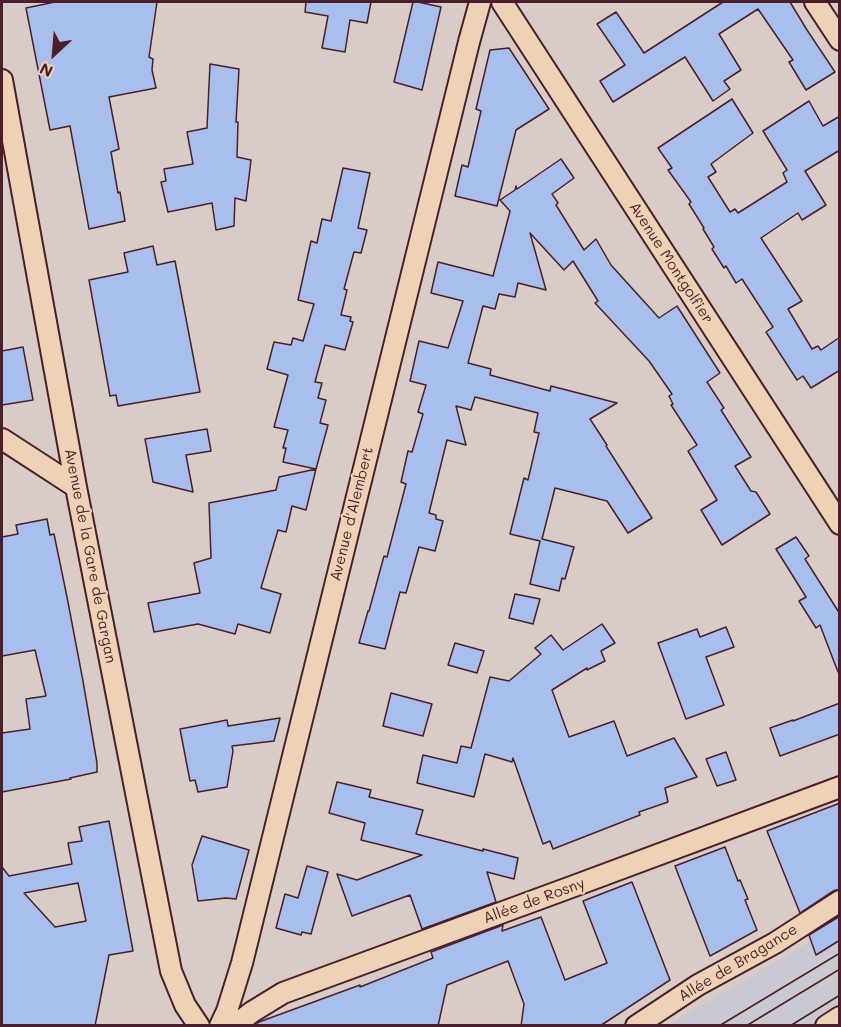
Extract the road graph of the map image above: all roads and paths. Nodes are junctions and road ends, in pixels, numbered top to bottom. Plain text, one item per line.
1 (480, 2) edge
2 (502, 2) edge
3 (815, 2) edge
4 (840, 40) edge
5 (2, 81) edge
6 (2, 439) edge
7 (76, 487) junction
8 (840, 524) edge
9 (840, 787) edge
10 (840, 900) edge
11 (840, 1017) edge
12 (199, 1026) edge
13 (220, 1026) edge
14 (234, 1026) edge
15 (636, 1026) edge
16 (826, 1026) edge

1 - 13 street, Avenue d'Alembert
2 - 8 street, Avenue Montgolfier
3 - 4 street
5 - 7 street, Avenue de la Gare de Gargan
6 - 7 street
7 - 12 street, Avenue de la Gare de Gargan
9 - 14 street, Allée de Rosny
10 - 15 street, Allée de Bragance
11 - 16 street

